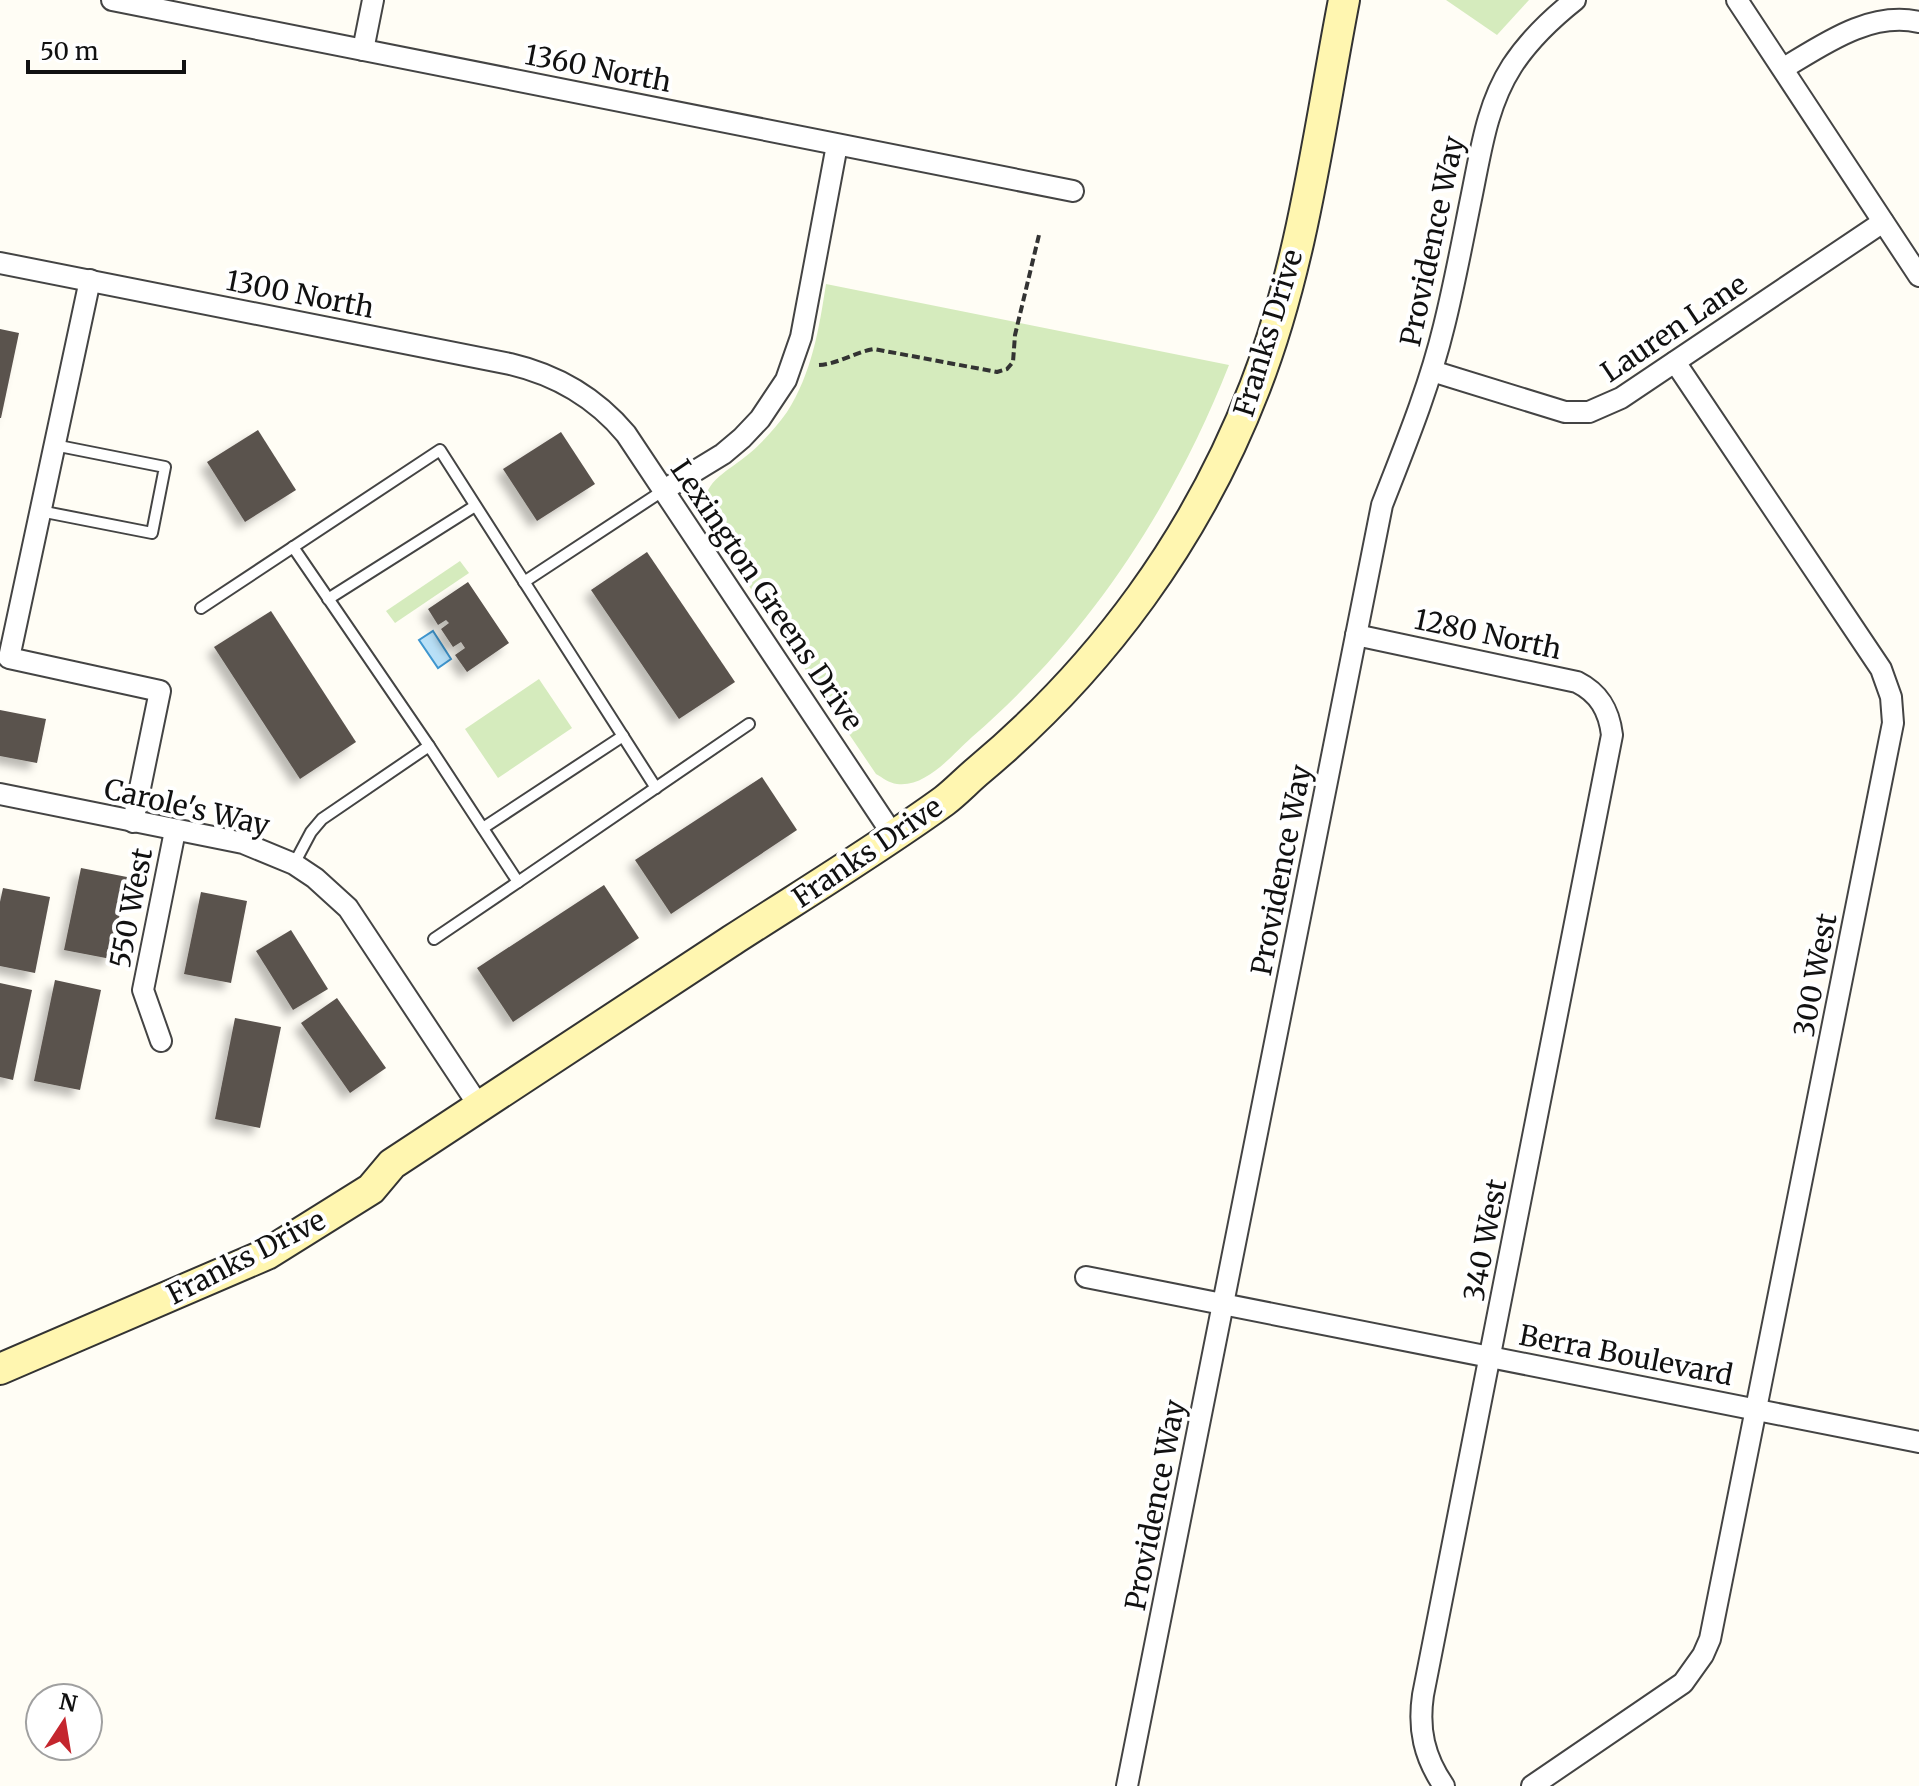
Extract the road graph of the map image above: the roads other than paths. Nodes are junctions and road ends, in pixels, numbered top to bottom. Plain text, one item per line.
1 (112, 0) edge
2 (373, 0) edge
3 (1344, 0) edge
4 (1575, 0) edge
5 (1737, 0) edge
6 (1919, 22) edge
7 (363, 50) junction
8 (1784, 68) junction
9 (837, 145) junction
10 (1073, 191) dead end
11 (1883, 222) junction
12 (0, 263) edge
13 (1919, 276) edge
14 (90, 280) junction
15 (1675, 362) junction
16 (1432, 371) junction
17 (584, 395) joint
18 (54, 445) junction
19 (664, 490) junction
20 (475, 506) junction
21 (40, 511) junction
22 (293, 547) junction
23 (524, 582) junction
24 (328, 599) junction
25 (201, 608) dead end
26 (1356, 635) junction
27 (1601, 701) joint
28 (749, 724) dead end
29 (623, 736) junction
30 (429, 746) junction
31 (656, 788) junction
32 (0, 794) edge
33 (133, 822) junction
34 (483, 828) junction
35 (175, 831) junction
36 (893, 835) junction
37 (294, 864) junction
38 (518, 882) junction
39 (434, 939) dead end
40 (161, 1041) dead end
41 (479, 1106) junction
42 (1086, 1277) dead end
43 (1224, 1303) junction
44 (1490, 1356) junction
45 (0, 1369) edge
46 (1757, 1409) junction
47 (1919, 1442) edge
48 (1127, 1786) edge
49 (1444, 1786) edge
50 (1532, 1786) edge

1 - 7 street, 1360 North
2 - 7 street
3 - 36 street, Franks Drive
4 - 16 street, Providence Way
5 - 8 street
6 - 8 street
7 - 9 street, 1360 North
8 - 11 street
9 - 10 street, 1360 North
9 - 19 street
11 - 13 street
11 - 15 street, Lauren Lane
12 - 14 street, 1300 North
14 - 17 street, 1300 North
14 - 18 street
15 - 16 street, Lauren Lane
15 - 46 street, 300 West
16 - 26 street, Providence Way
17 - 19 street, Lexington Greens Drive
18 - 21 street
18 - 21 lane
19 - 23 lane
19 - 36 street, Lexington Greens Drive
20 - 22 lane
20 - 23 lane
20 - 24 lane
21 - 33 street
22 - 24 lane
22 - 25 lane
23 - 29 lane
24 - 30 lane
26 - 27 street, 1280 North
26 - 43 street, Providence Way
27 - 44 street, 340 West
28 - 31 lane
29 - 31 lane
29 - 34 lane
30 - 34 lane
30 - 37 lane
31 - 38 lane
32 - 33 street, Carole's Way
33 - 35 street, Carole's Way
34 - 38 lane
35 - 37 street, Carole's Way
35 - 40 street, 550 West
36 - 41 street, Franks Drive
37 - 41 street, Carole's Way
38 - 39 lane
41 - 45 street, Franks Drive
42 - 43 street, Berra Boulevard
43 - 44 street, Berra Boulevard
43 - 48 street, Providence Way
44 - 46 street, Berra Boulevard
44 - 49 street, 340 West
46 - 47 street, Berra Boulevard
46 - 50 street, 300 West

